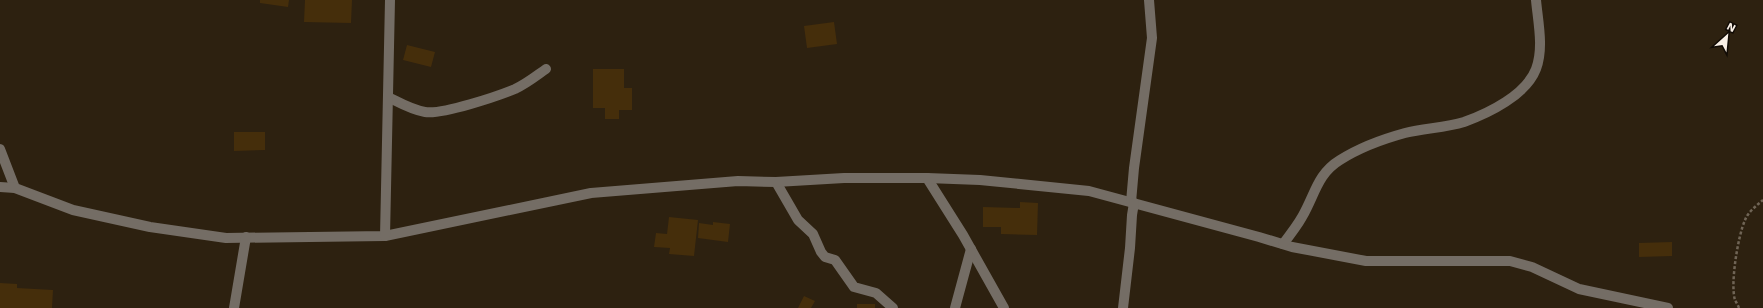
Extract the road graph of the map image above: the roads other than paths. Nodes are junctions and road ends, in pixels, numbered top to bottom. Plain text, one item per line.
1 (390, 0) edge
2 (1149, 0) edge
3 (1536, 0) edge
4 (546, 69) dead end
5 (388, 97) junction
6 (0, 149) edge
7 (927, 178) junction
8 (776, 182) junction
9 (0, 187) edge
10 (15, 188) junction
11 (1133, 202) junction
12 (385, 236) junction
13 (246, 237) junction
14 (1283, 244) junction
15 (971, 249) junction
16 (234, 308) edge
17 (893, 308) edge
18 (955, 308) edge
19 (1004, 308) edge
20 (1123, 308) edge
21 (1668, 308) edge

1 - 5 street
2 - 11 street
3 - 14 street
4 - 5 street
5 - 12 street
6 - 10 street
7 - 8 street
7 - 11 street
7 - 15 street
8 - 12 street
8 - 17 street
9 - 10 street
10 - 13 street
11 - 14 street
11 - 20 street
12 - 13 street
13 - 16 street
14 - 21 street
15 - 18 street
15 - 19 street

